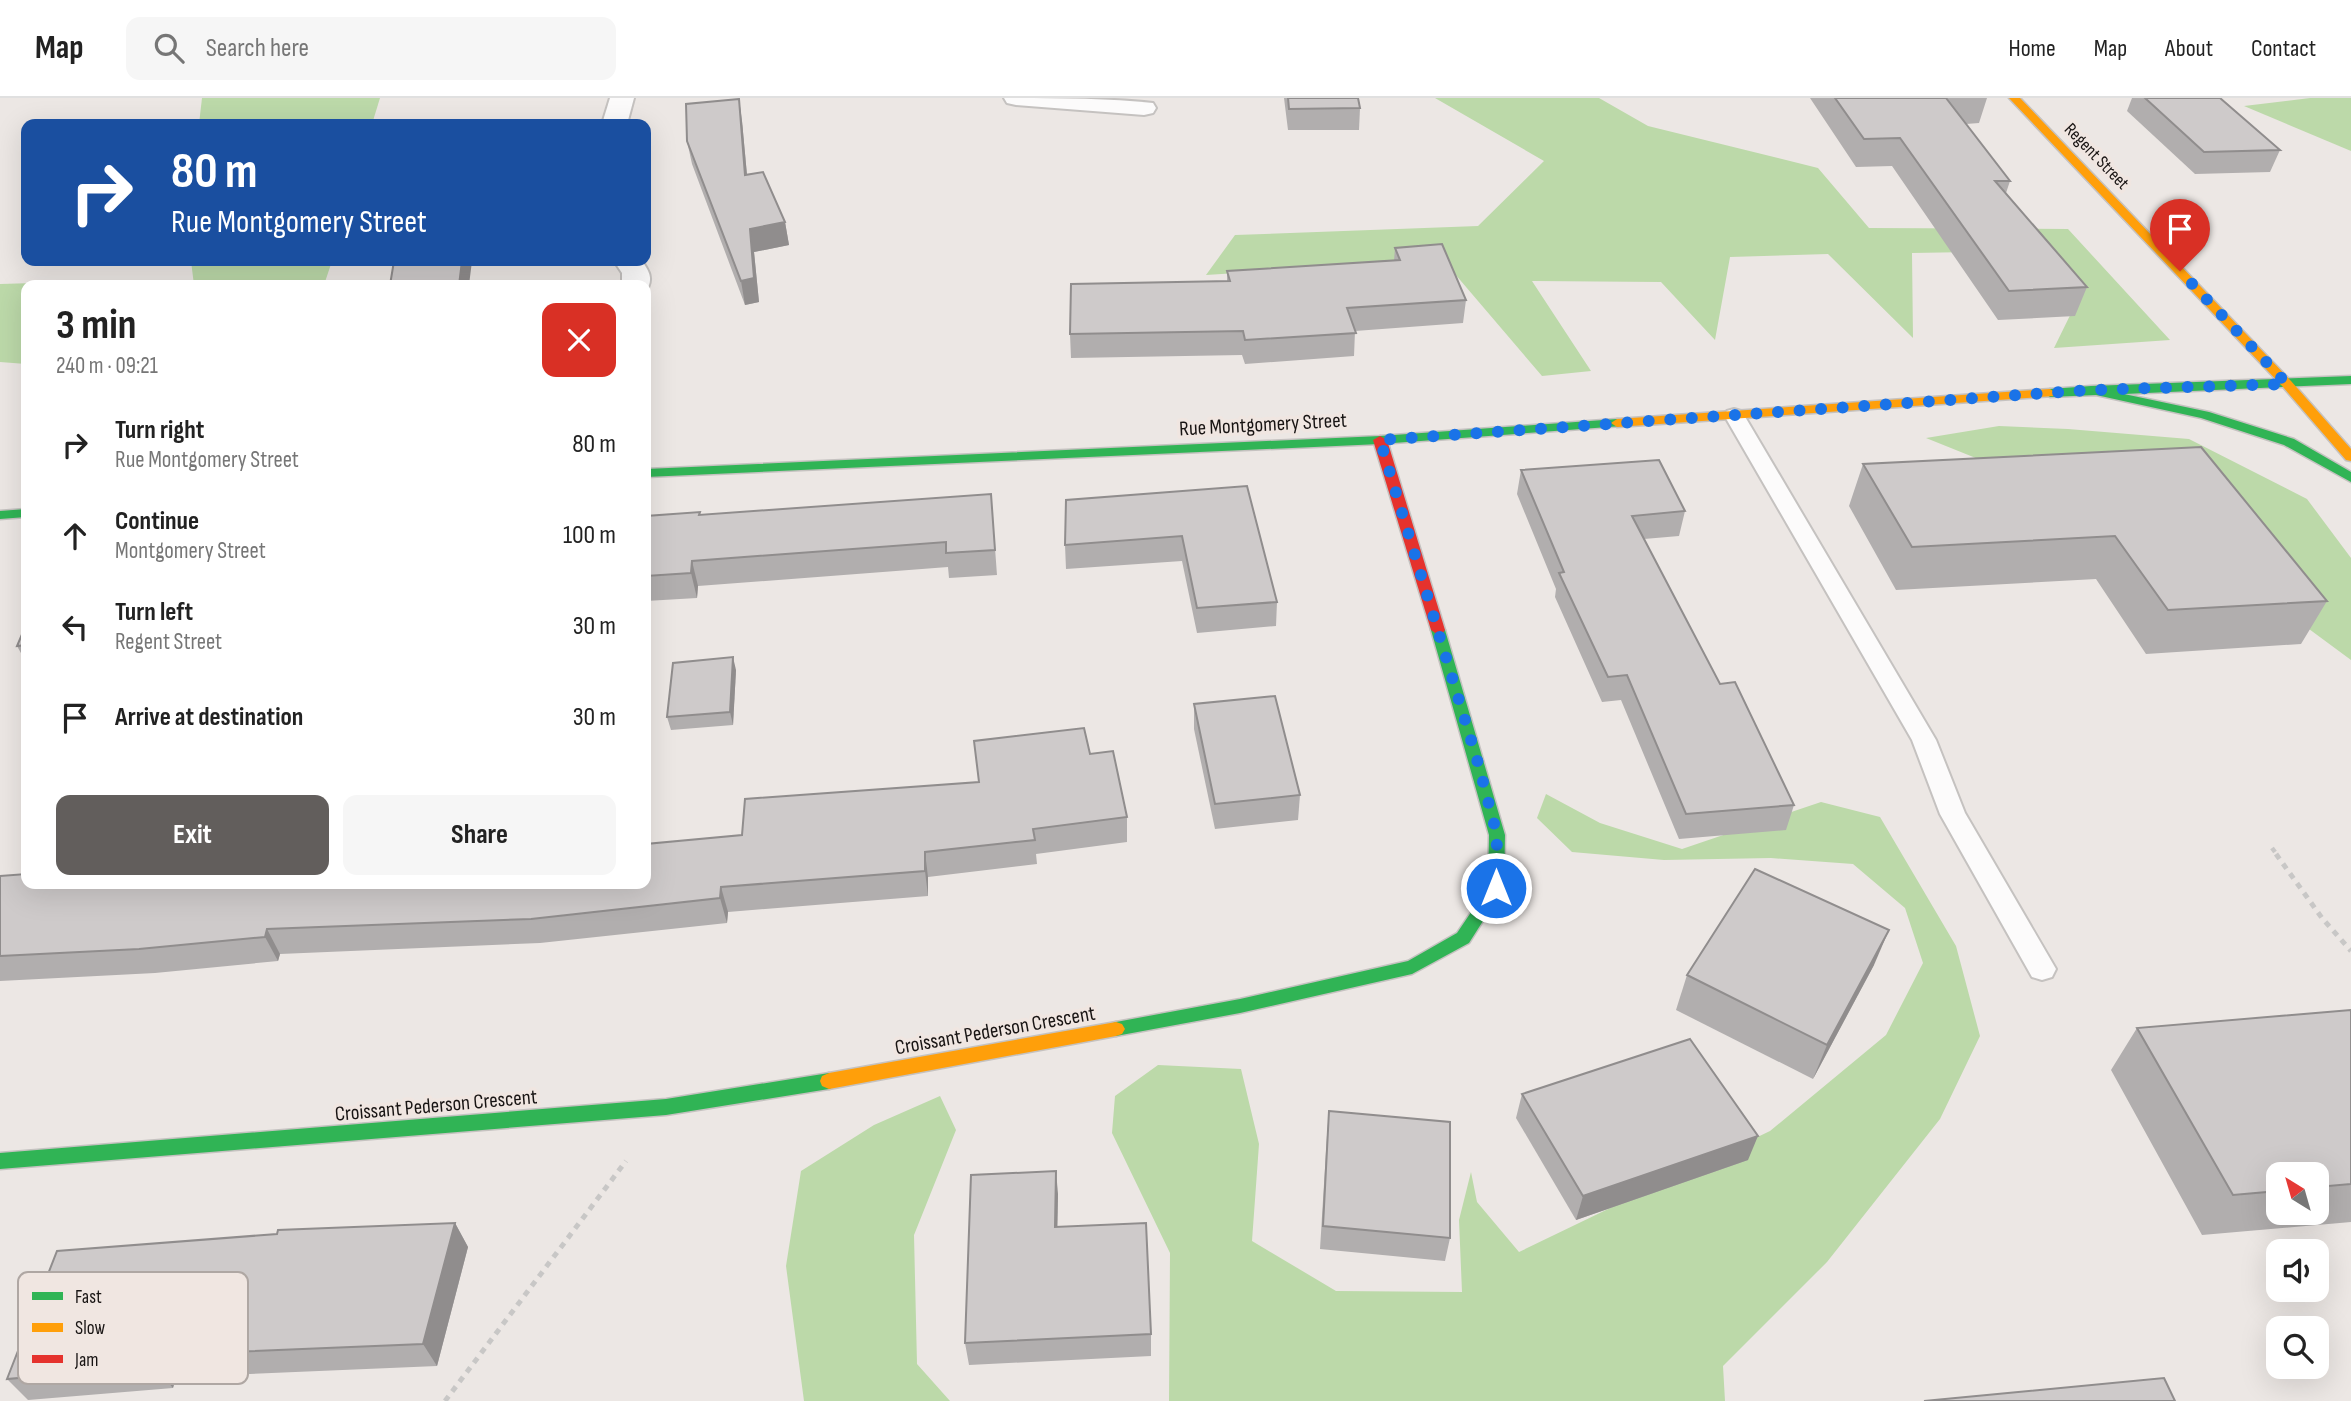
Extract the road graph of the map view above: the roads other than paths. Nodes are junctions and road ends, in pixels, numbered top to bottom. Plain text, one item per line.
1 (622, 98) edge
2 (1016, 98) edge
3 (2014, 98) edge
4 (1144, 108) dead end
5 (616, 119) edge
6 (2351, 380) edge
7 (2287, 384) junction
8 (2091, 390) junction
9 (1734, 415) junction
10 (1380, 440) junction
11 (2351, 457) edge
12 (651, 473) edge
13 (2351, 478) edge
14 (21, 513) edge
15 (0, 515) edge
16 (2042, 969) dead end
17 (0, 1161) edge

1 - 5 street
2 - 4 street
3 - 7 street, Regent Street
6 - 7 street
7 - 8 street
7 - 11 street, Regent Street
8 - 9 street, Rue Montgomery Street
8 - 13 street
9 - 10 street, Rue Montgomery Street
9 - 16 lane
10 - 12 street, Rue Montgomery Street
10 - 17 street, Croissant Pederson Crescent
14 - 15 street

